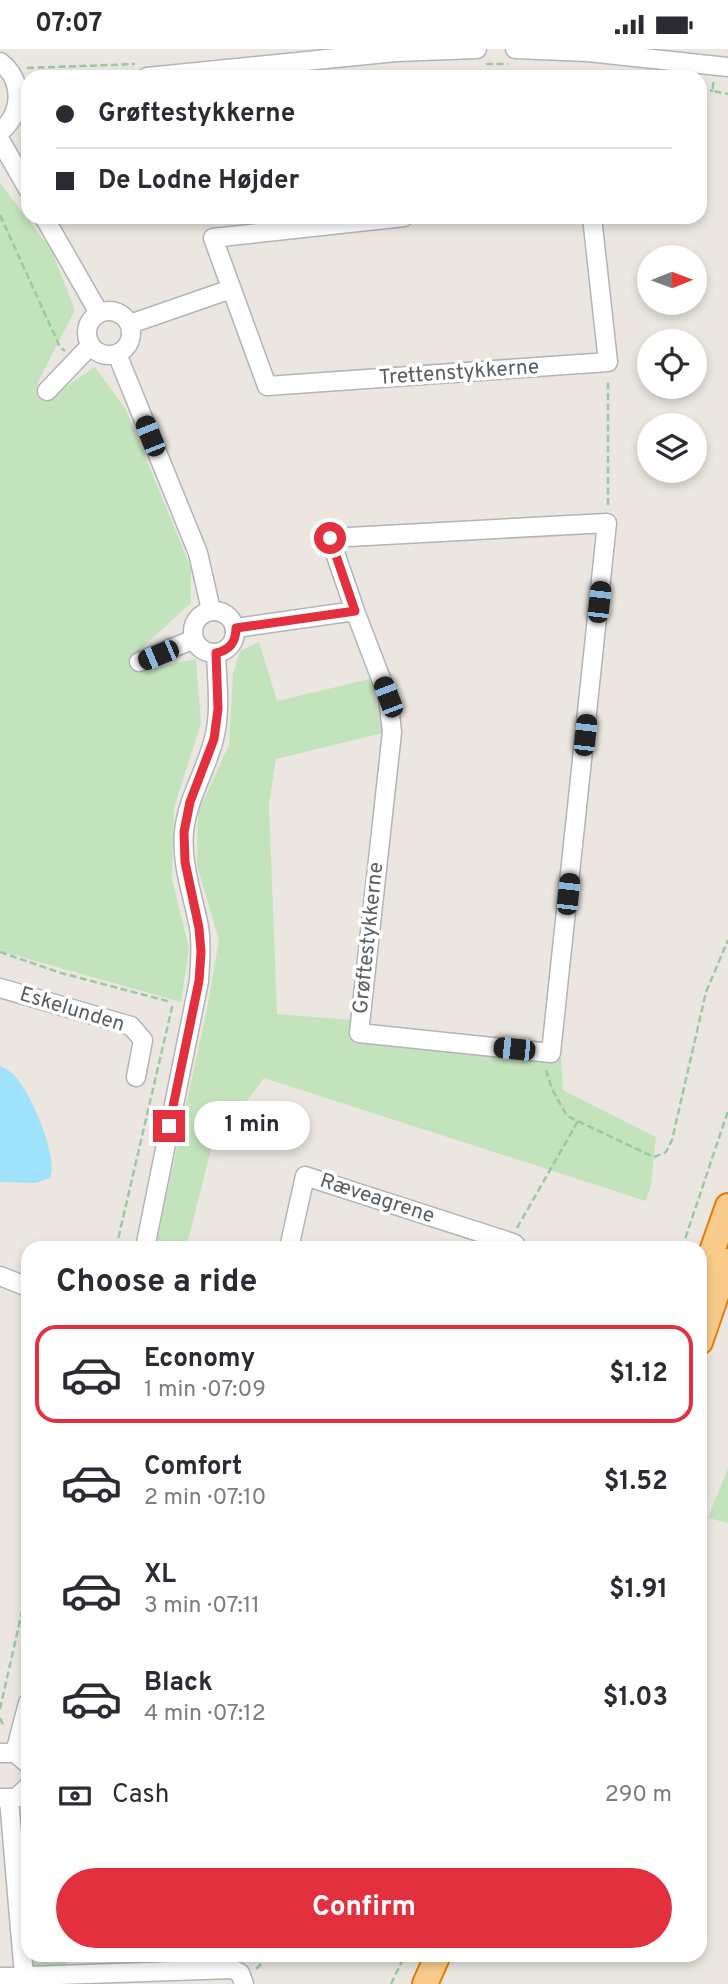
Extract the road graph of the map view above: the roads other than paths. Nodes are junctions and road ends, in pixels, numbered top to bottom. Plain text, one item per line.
1 (476, 56) edge
2 (513, 56) edge
3 (0, 62) edge
4 (728, 67) edge
5 (142, 70) edge
6 (21, 87) edge
7 (21, 95) edge
8 (0, 132) edge
9 (0, 140) edge
10 (21, 178) edge
11 (48, 224) edge
12 (340, 224) edge
13 (593, 224) edge
14 (231, 289) junction
15 (99, 313) junction
16 (130, 324) junction
17 (90, 346) junction
18 (117, 354) junction
19 (47, 391) dead end
20 (211, 610) junction
21 (355, 611) junction
22 (236, 628) junction
23 (194, 639) junction
24 (216, 653) junction
25 (139, 662) dead end
26 (0, 988) edge
27 (136, 1077) dead end
28 (728, 1206) edge
29 (146, 1241) edge
30 (291, 1241) edge
31 (499, 1241) edge
32 (728, 1261) edge
33 (707, 1265) edge
34 (0, 1276) edge
35 (21, 1284) edge
36 (707, 1322) edge
37 (21, 1730) edge
38 (14, 1757) edge
39 (5, 1799) edge
40 (21, 1948) edge
41 (22, 1962) edge
42 (435, 1962) edge
43 (453, 1962) edge
44 (24, 1976) junction
45 (0, 1977) edge
46 (244, 1984) edge
47 (425, 1984) edge
48 (443, 1984) edge

1 - 5 street
2 - 4 street
3 - 6 street
7 - 8 street
9 - 10 street
11 - 15 street
12 - 14 street, Trettenstykkerne
13 - 14 street, Trettenstykkerne
14 - 16 street
15 - 16 street
15 - 17 street
16 - 18 street
17 - 18 street
17 - 19 street
18 - 20 street
20 - 22 street
20 - 23 street
21 - 21 street, Grøftestykkerne
21 - 22 street
22 - 24 street
23 - 24 street
23 - 25 street
24 - 29 street
26 - 27 street, Eskelunden
28 - 33 highway
30 - 31 street, Ræveagrene
32 - 36 highway
34 - 35 street
37 - 38 street
39 - 40 street
41 - 44 street
42 - 47 highway
43 - 48 highway
44 - 45 street
44 - 46 street

